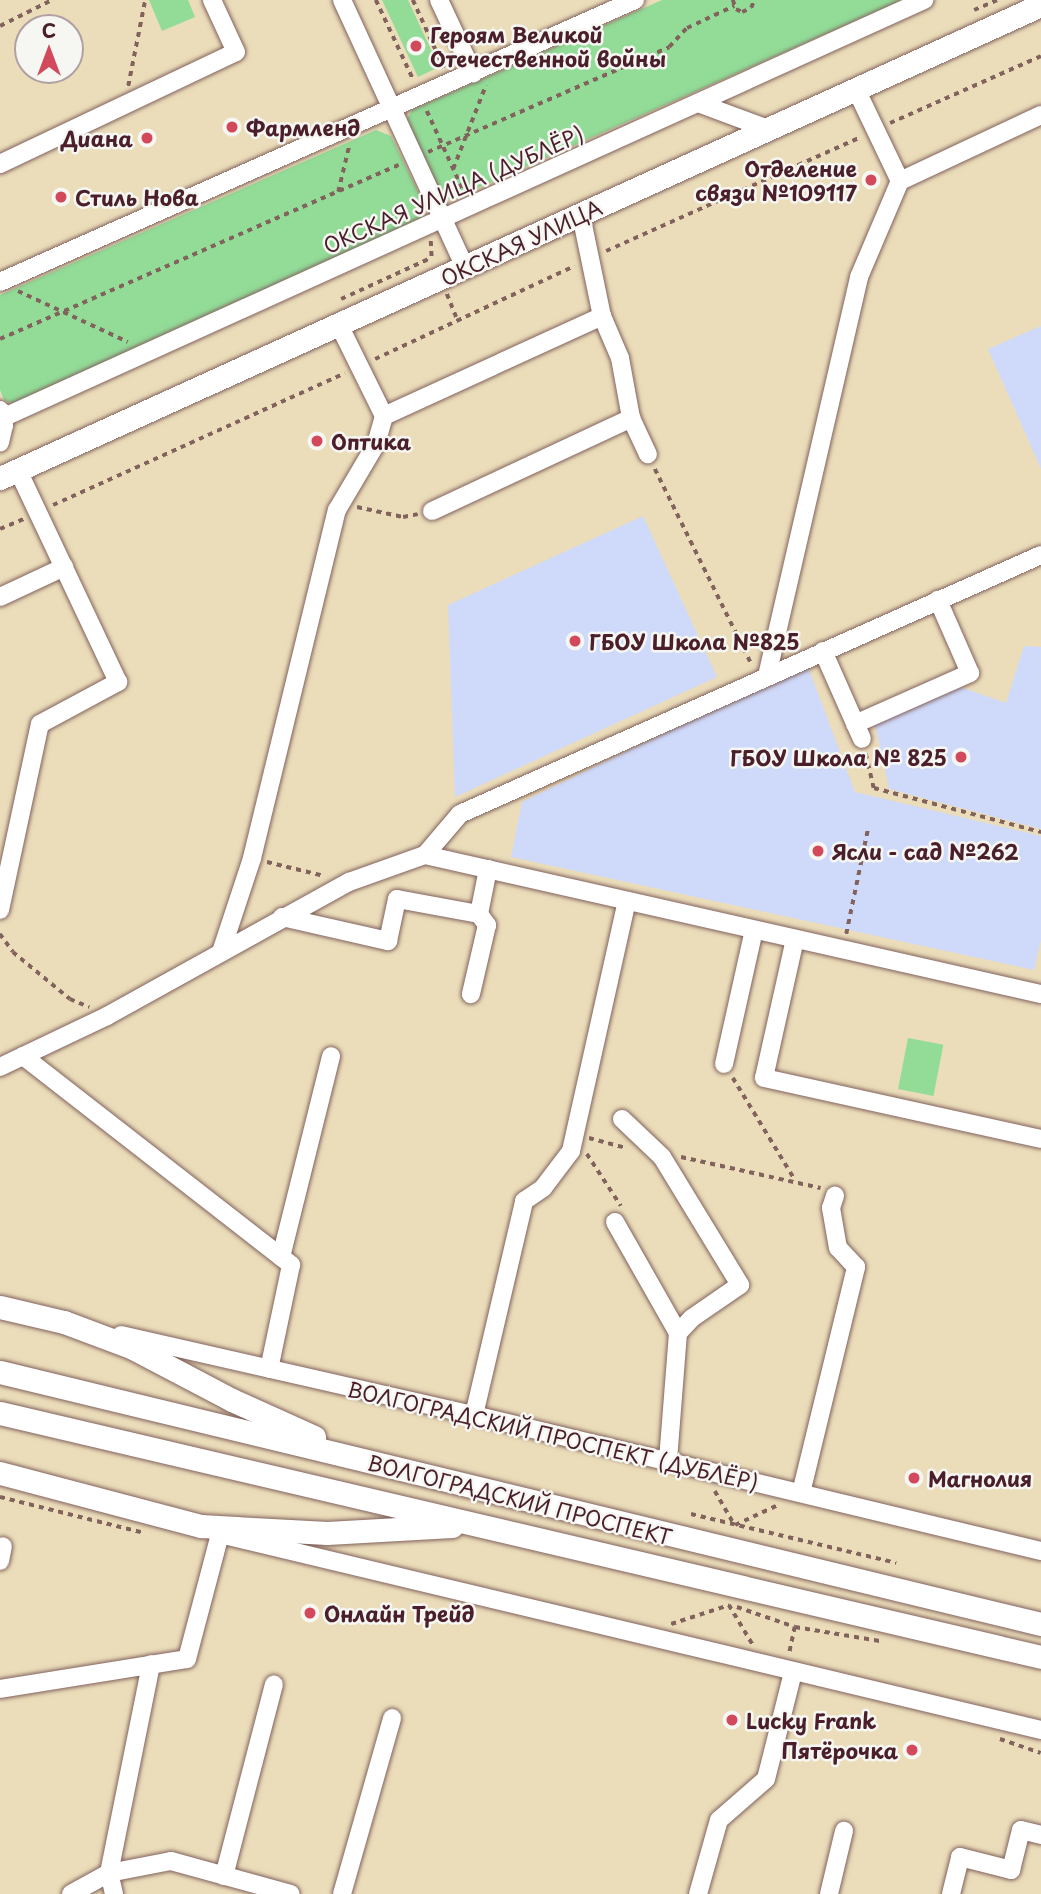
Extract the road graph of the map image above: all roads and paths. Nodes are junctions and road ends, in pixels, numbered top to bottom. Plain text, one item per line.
1 (52, 0) edge
2 (145, 0) edge
3 (212, 0) edge
4 (342, 0) edge
5 (413, 0) edge
6 (439, 0) edge
7 (635, 0) edge
8 (733, 0) edge
9 (754, 0) edge
10 (924, 0) edge
11 (978, 0) edge
12 (997, 0) edge
13 (1041, 5) edge
14 (734, 6) junction
15 (981, 7) junction
16 (974, 10) dead end
17 (0, 26) edge
18 (1041, 56) edge
19 (446, 71) dead end
20 (481, 74) junction
21 (856, 89) junction
22 (698, 103) junction
23 (125, 105) junction
24 (392, 108) junction
25 (1041, 115) edge
26 (354, 125) junction
27 (768, 129) junction
28 (876, 130) junction
29 (466, 135) junction
30 (415, 158) junction
31 (0, 164) edge
32 (453, 169) dead end
33 (901, 181) junction
34 (338, 192) junction
35 (581, 215) junction
36 (443, 218) junction
37 (431, 258) dead end
38 (590, 259) junction
39 (465, 268) junction
40 (6, 286) edge
41 (341, 299) dead end
42 (63, 312) junction
43 (602, 316) junction
44 (339, 325) junction
45 (0, 339) edge
46 (149, 351) junction
47 (360, 366) junction
48 (1, 415) edge
49 (384, 416) junction
50 (631, 418) junction
51 (0, 443) edge
52 (648, 454) joint
53 (9, 474) edge
54 (341, 503) junction
55 (432, 511) joint
56 (38, 512) junction
57 (0, 529) edge
58 (1041, 555) edge
59 (64, 567) junction
60 (0, 597) edge
61 (938, 600) junction
62 (823, 651) junction
63 (763, 678) junction
64 (859, 731) junction
65 (868, 828) dead end
66 (1041, 832) edge
67 (425, 855) junction
68 (252, 858) junction
69 (488, 869) junction
70 (349, 882) junction
71 (627, 901) junction
72 (0, 910) edge
73 (479, 914) junction
74 (282, 917) junction
75 (754, 930) junction
76 (0, 934) edge
77 (795, 939) junction
78 (842, 950) junction
79 (221, 952) junction
80 (471, 994) dead end
81 (1041, 994) edge
82 (107, 1016) junction
83 (23, 1056) junction
84 (331, 1056) dead end
85 (724, 1064) joint
86 (0, 1067) edge
87 (622, 1119) dead end
88 (575, 1134) junction
89 (1041, 1139) edge
90 (662, 1157) junction
91 (795, 1180) junction
92 (835, 1196) joint
93 (615, 1222) dead end
94 (281, 1257) junction
95 (0, 1307) edge
96 (64, 1322) junction
97 (678, 1333) junction
98 (269, 1369) junction
99 (0, 1372) edge
100 (0, 1413) edge
101 (474, 1415) junction
102 (668, 1461) junction
103 (368, 1462) junction
104 (0, 1473) edge
105 (714, 1489) dead end
106 (801, 1493) junction
107 (781, 1504) dead end
108 (691, 1514) dead end
109 (480, 1524) junction
110 (735, 1525) junction
111 (211, 1530) junction
112 (1040, 1547) edge
113 (897, 1563) dead end
114 (669, 1624) dead end
115 (1041, 1625) edge
116 (795, 1628) dead end
117 (891, 1643) dead end
118 (759, 1654) dead end
119 (1041, 1657) edge
120 (151, 1664) junction
121 (793, 1672) junction
122 (274, 1684) dead end
123 (0, 1689) edge
124 (392, 1718) dead end
125 (1041, 1730) edge
126 (844, 1831) dead end
127 (1041, 1835) edge
128 (109, 1872) junction
129 (224, 1876) junction
130 (71, 1894) edge
131 (114, 1894) edge
132 (291, 1894) edge
133 (342, 1894) edge
134 (698, 1894) edge
135 (829, 1894) edge
136 (951, 1894) edge

1 - 17 path
2 - 23 path
3 - 23 street
4 - 24 street
5 - 19 path
6 - 20 street
7 - 20 street
8 - 14 path
9 - 14 path
10 - 22 street, ОКСКАЯ УЛИЦА (ДУБЛЁР)
11 - 15 path
12 - 15 path
13 - 21 main road, ОКСКАЯ УЛИЦА
14 - 29 path
15 - 16 path
18 - 28 path
20 - 24 street
20 - 29 path
21 - 27 main road, ОКСКАЯ УЛИЦА
21 - 28 street
22 - 27 street
22 - 36 street, ОКСКАЯ УЛИЦА (ДУБЛЁР)
23 - 31 street
24 - 26 street
24 - 30 street
25 - 33 street
26 - 34 path
26 - 40 street
27 - 35 main road, ОКСКАЯ УЛИЦА
28 - 33 street
28 - 38 path
29 - 30 path
29 - 32 path
30 - 34 path
30 - 36 street
33 - 63 street
34 - 42 path
35 - 38 street
35 - 39 main road, ОКСКАЯ УЛИЦА
36 - 39 street
36 - 46 street, ОКСКАЯ УЛИЦА (ДУБЛЁР)
37 - 41 path
38 - 43 street
38 - 47 path
39 - 44 main road, ОКСКАЯ УЛИЦА
40 - 42 path
42 - 45 path
42 - 46 path
43 - 49 street
43 - 50 street
44 - 47 street
44 - 53 main road, ОКСКАЯ УЛИЦА
46 - 48 street, ОКСКАЯ УЛИЦА (ДУБЛЁР)
47 - 49 street
47 - 56 path
48 - 51 street
49 - 54 street
50 - 52 street
50 - 55 street
52 - 63 path
53 - 56 street
54 - 55 path
54 - 68 street
56 - 57 path
56 - 59 street
58 - 61 street
59 - 60 street
59 - 72 street
61 - 62 street
61 - 64 street
62 - 63 street
62 - 64 street
63 - 67 street
64 - 66 path
65 - 78 path
67 - 69 street
67 - 70 street
68 - 70 path
68 - 79 street
69 - 71 street
69 - 73 street
70 - 74 street
71 - 75 street
71 - 88 street
73 - 74 street
73 - 80 street
74 - 79 street
75 - 77 street
75 - 85 street
76 - 82 path
77 - 78 street
77 - 89 street
78 - 81 street
79 - 82 street
82 - 83 street
83 - 86 street
83 - 94 street
84 - 94 street
85 - 91 path
87 - 90 street
88 - 90 path
88 - 101 street
90 - 91 path
90 - 97 street
91 - 92 path
92 - 106 street
93 - 97 street
94 - 98 street
95 - 96 main road, ВОЛГОГРАДСКИЙ ПРОСПЕКТ (ДУБЛЁР)
96 - 98 street, ВОЛГОГРАДСКИЙ ПРОСПЕКТ (ДУБЛЁР)
96 - 103 main road, ВОЛГОГРАДСКИЙ ПРОСПЕКТ (ДУБЛЁР)
97 - 102 street
98 - 101 street, ВОЛГОГРАДСКИЙ ПРОСПЕКТ (ДУБЛЁР)
99 - 103 main road, ВОЛГОГРАДСКИЙ ПРОСПЕКТ
100 - 109 main road, ВОЛГОГРАДСКИЙ ПРОСПЕКТ
101 - 102 street, ВОЛГОГРАДСКИЙ ПРОСПЕКТ (ДУБЛЁР)
102 - 106 street, ВОЛГОГРАДСКИЙ ПРОСПЕКТ (ДУБЛЁР)
103 - 115 main road, ВОЛГОГРАДСКИЙ ПРОСПЕКТ
104 - 111 main road
105 - 110 path
106 - 112 street, ВОЛГОГРАДСКИЙ ПРОСПЕКТ (ДУБЛЁР)
107 - 110 path
108 - 110 path
109 - 111 main road
109 - 119 main road, ВОЛГОГРАДСКИЙ ПРОСПЕКТ
110 - 113 path
111 - 120 street
111 - 121 street
114 - 118 path
116 - 117 path
120 - 123 street
120 - 128 street
121 - 125 street
121 - 134 street
122 - 129 street
124 - 133 street
126 - 135 street
127 - 136 street
128 - 129 street
128 - 130 street
128 - 131 street
129 - 132 street

